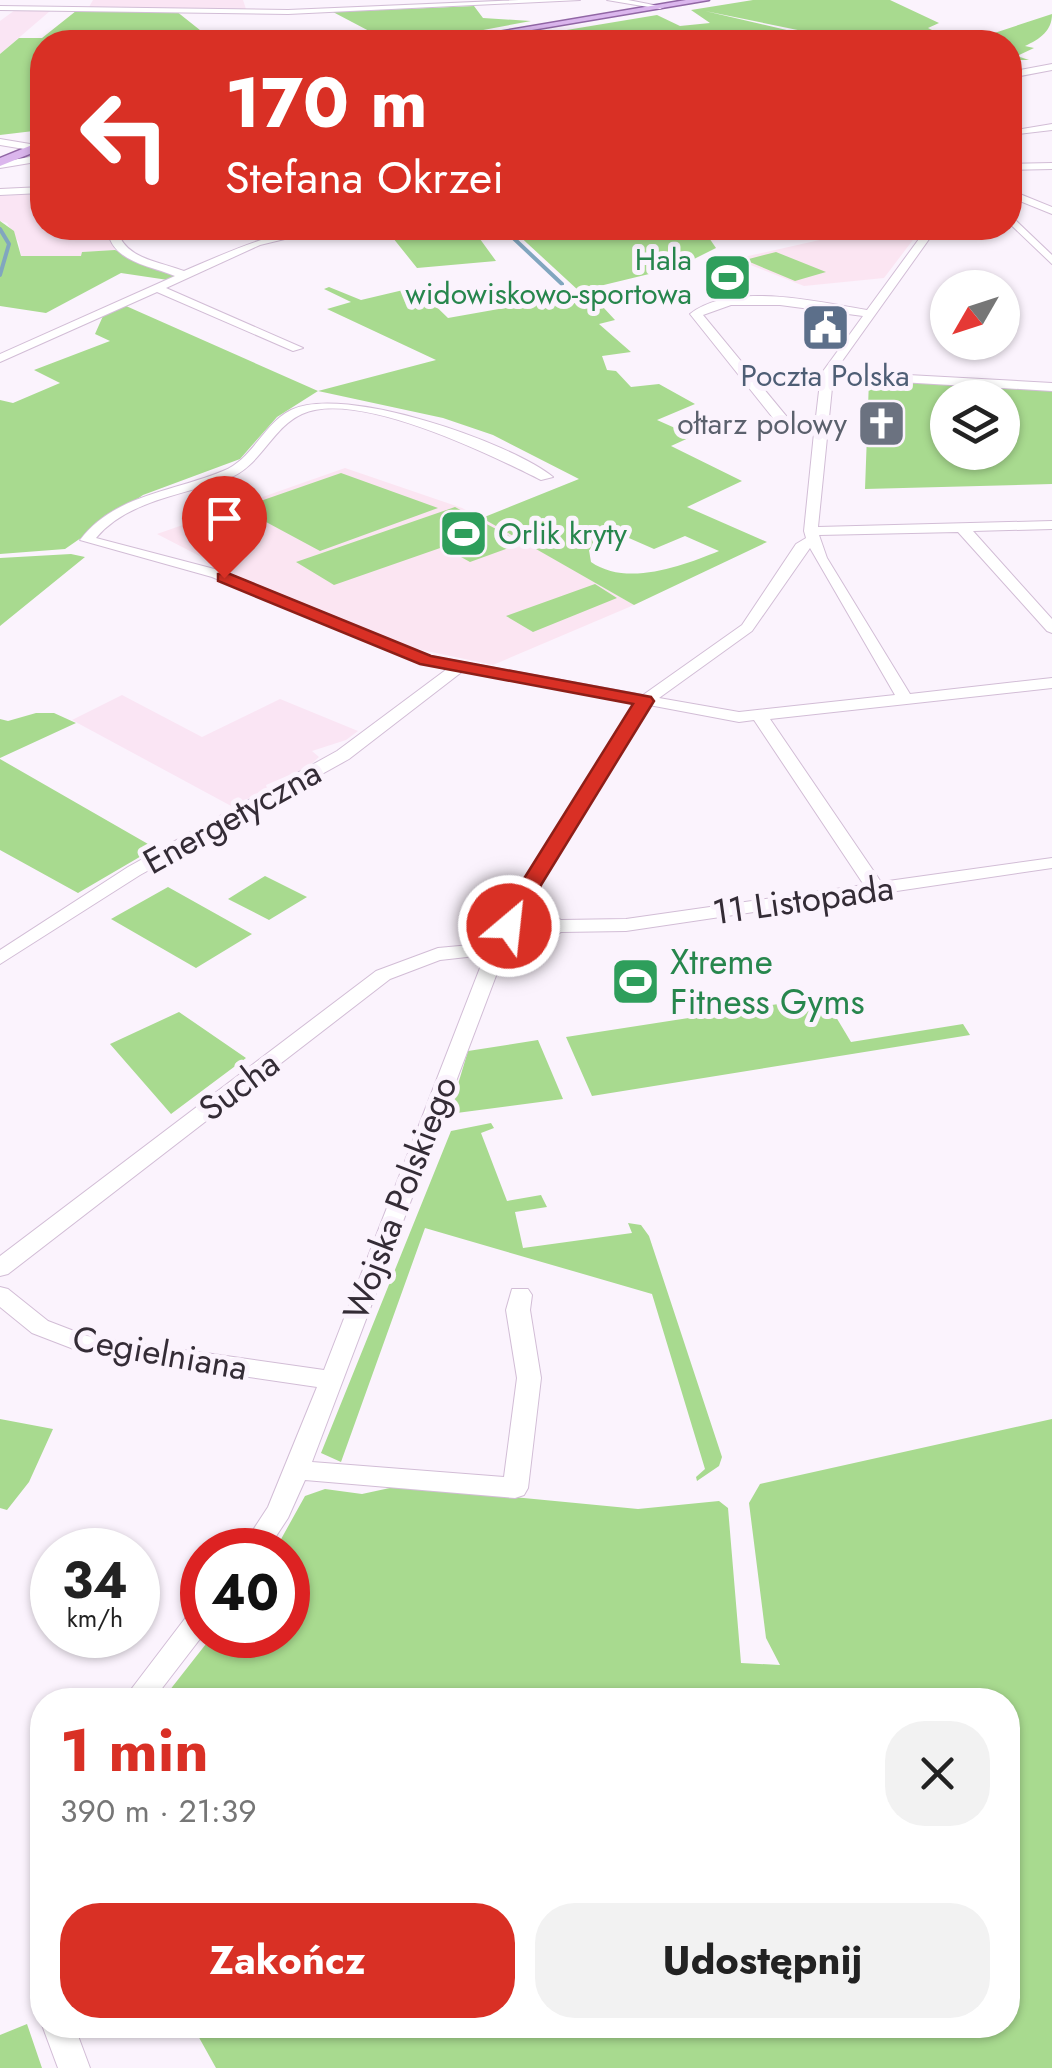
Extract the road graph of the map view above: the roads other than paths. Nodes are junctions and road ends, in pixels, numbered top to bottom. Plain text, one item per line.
1 (576, 0) edge
2 (611, 0) edge
3 (707, 1) edge
4 (660, 7) junction
5 (0, 8) edge
6 (621, 14) junction
7 (520, 30) edge
8 (538, 30) edge
9 (1052, 67) edge
10 (1022, 73) edge
11 (1028, 85) dead end
12 (1022, 86) edge
13 (1052, 127) edge
14 (1037, 129) junction
15 (1022, 131) edge
16 (1052, 136) edge
17 (0, 139) edge
18 (30, 143) edge
19 (30, 143) edge
20 (30, 146) edge
21 (30, 148) edge
22 (0, 154) edge
23 (0, 164) edge
24 (1052, 166) edge
25 (1022, 167) edge
26 (30, 191) edge
27 (0, 192) edge
28 (1022, 198) edge
29 (1052, 211) edge
30 (1022, 230) edge
31 (114, 240) edge
32 (264, 240) edge
33 (923, 240) edge
34 (1049, 256) edge
35 (183, 274) junction
36 (159, 289) junction
37 (870, 314) junction
38 (296, 348) dead end
39 (0, 358) edge
40 (827, 374) junction
41 (1052, 387) edge
42 (821, 431) junction
43 (546, 477) dead end
44 (1052, 525) edge
45 (962, 527) junction
46 (813, 535) junction
47 (1052, 628) edge
48 (459, 667) junction
49 (1052, 683) edge
50 (644, 701) junction
51 (906, 701) junction
52 (761, 718) junction
53 (1052, 863) edge
54 (877, 890) junction
55 (528, 912) junction
56 (554, 926) junction
57 (506, 942) junction
58 (0, 958) edge
59 (0, 1268) edge
60 (520, 1294) dead end
61 (0, 1296) edge
62 (332, 1380) junction
63 (296, 1470) junction
64 (268, 1528) edge
65 (180, 1644) edge
66 (145, 1688) edge
67 (63, 2038) edge
68 (74, 2068) edge

1 - 5 street
2 - 4 street
2 - 6 street
3 - 4 main road
3 - 8 main road
4 - 6 main road
6 - 7 main road
9 - 10 street
11 - 12 street
13 - 14 street
14 - 15 street
14 - 16 street
17 - 18 street
17 - 19 street
20 - 22 main road
21 - 23 main road
24 - 25 street
26 - 27 street
28 - 29 street
30 - 34 street
31 - 35 street
32 - 35 street
33 - 37 street
35 - 36 street
36 - 38 street
36 - 39 street
37 - 40 street
37 - 42 street
40 - 41 street
40 - 42 street
42 - 46 street
43 - 48 street
44 - 45 street
45 - 46 street
45 - 47 street
46 - 50 street
46 - 51 street
48 - 50 street
48 - 58 street, Energetyczna
49 - 51 street
50 - 52 street
50 - 55 street
51 - 52 street
52 - 54 street
53 - 54 street, 11 Listopada
54 - 56 street, 11 Listopada
55 - 56 street
55 - 57 street, Wojska Polskiego
56 - 57 street, 11 Listopada
57 - 59 street, Sucha
57 - 62 street, Wojska Polskiego
60 - 63 street
61 - 62 street, Cegielniana
62 - 63 street, Wojska Polskiego
63 - 64 street, Wojska Polskiego
65 - 66 street
67 - 68 street

